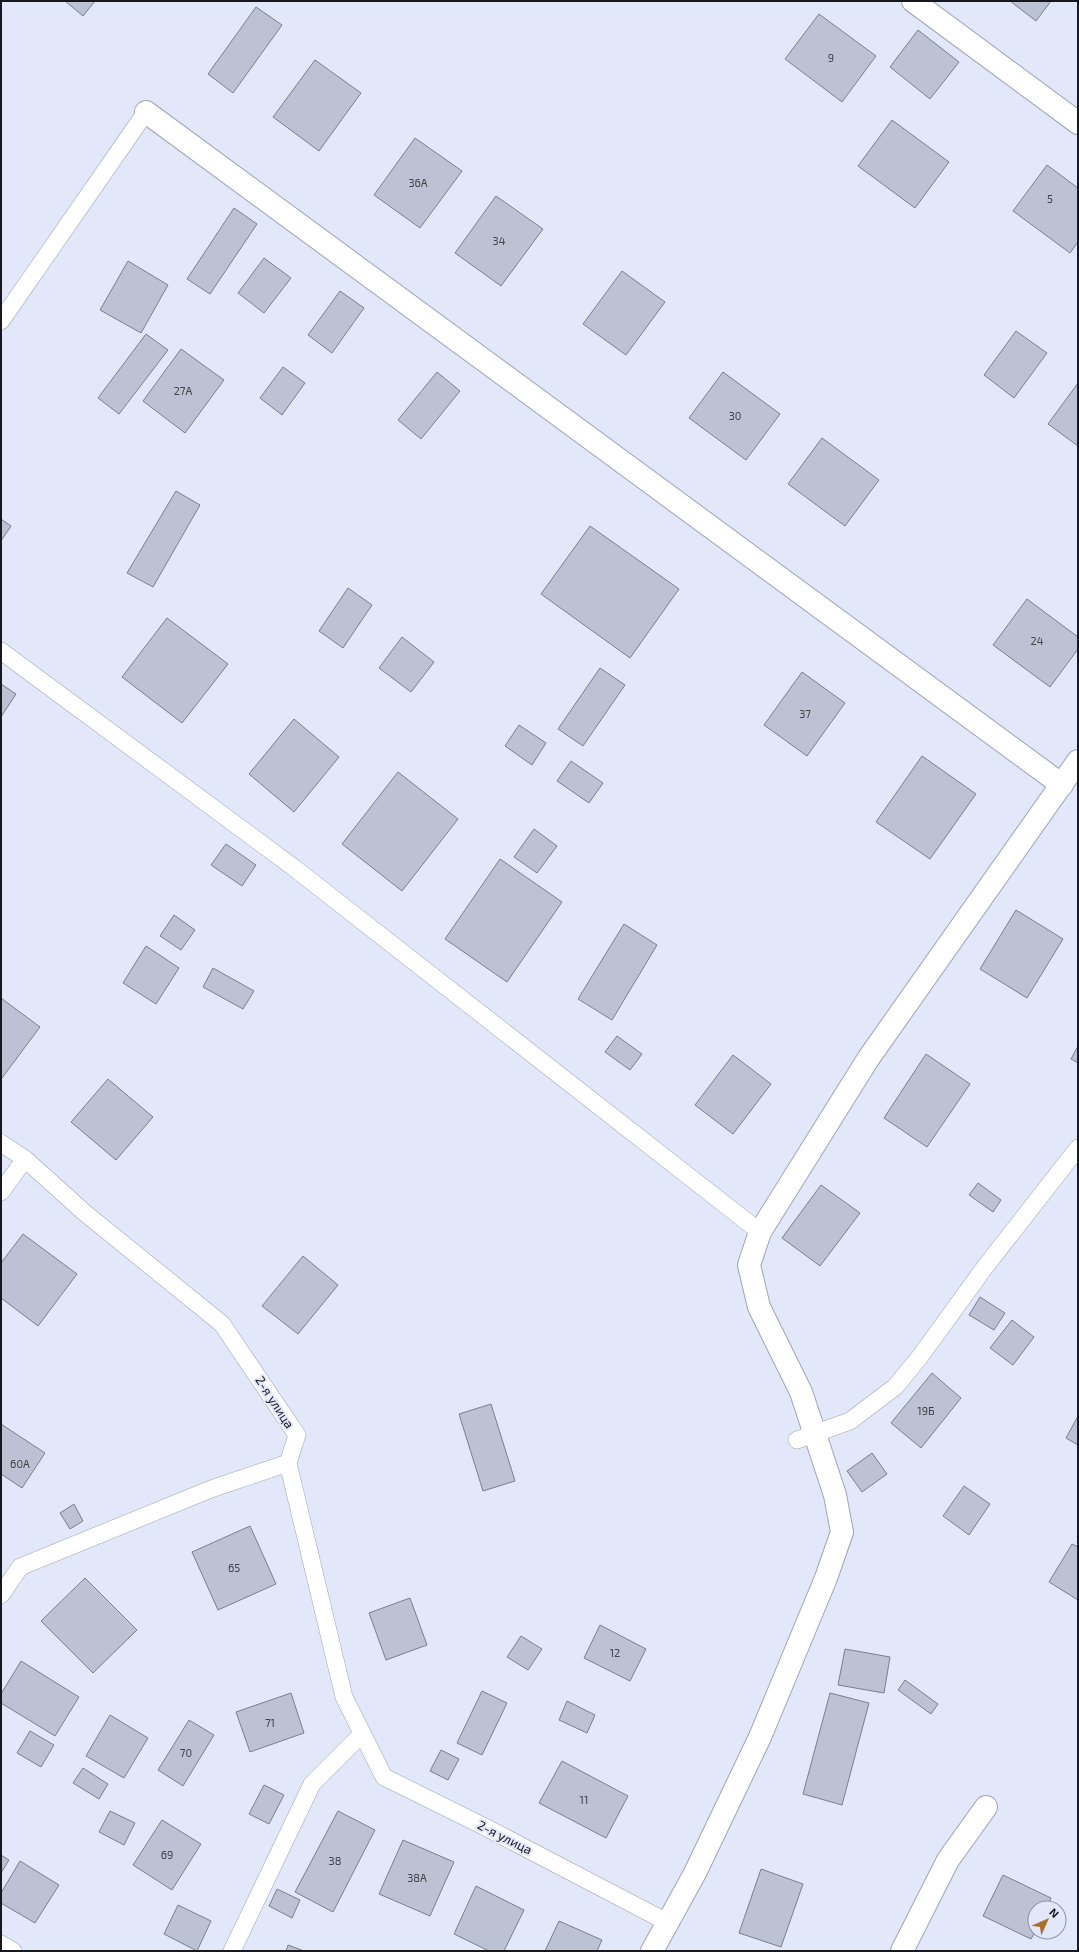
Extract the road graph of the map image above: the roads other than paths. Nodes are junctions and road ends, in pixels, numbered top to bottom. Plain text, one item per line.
1 (914, 1) edge
2 (146, 112) joint
3 (1078, 123) edge
4 (1, 321) edge
5 (1, 651) edge
6 (1078, 761) edge
7 (1062, 785) junction
8 (1, 1143) edge
9 (1078, 1148) edge
10 (25, 1159) junction
11 (1, 1192) edge
12 (760, 1232) junction
13 (806, 1436) junction
14 (288, 1462) junction
15 (1, 1595) edge
16 (362, 1734) junction
17 (986, 1807) dead end
18 (667, 1922) junction
19 (1, 1944) edge
20 (13, 1951) edge
21 (232, 1951) edge
22 (652, 1951) edge
23 (902, 1951) edge

1 - 3 street
2 - 4 lane
2 - 7 street
5 - 12 lane
6 - 7 street
7 - 12 street
8 - 10 lane
9 - 13 lane
10 - 11 lane
10 - 14 lane, 2-я улица
12 - 13 street
13 - 18 street
14 - 15 lane
14 - 16 lane, 2-я улица
16 - 18 lane, 2-я улица
16 - 21 lane
17 - 23 street
18 - 22 street
19 - 20 lane

